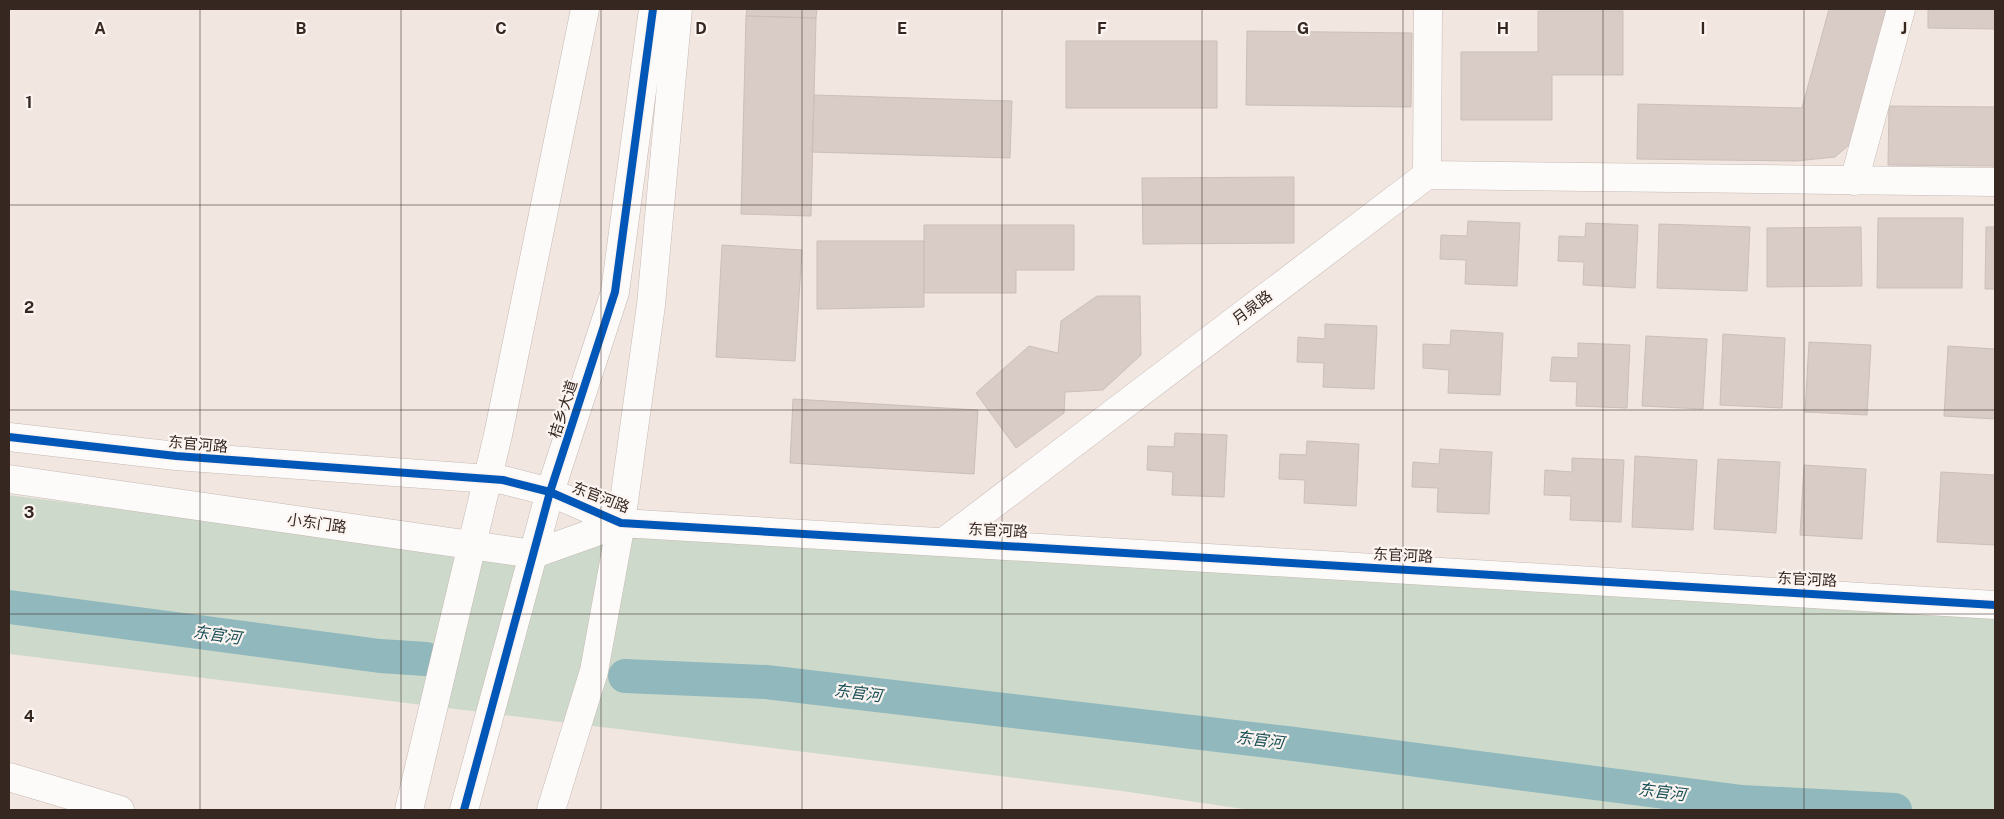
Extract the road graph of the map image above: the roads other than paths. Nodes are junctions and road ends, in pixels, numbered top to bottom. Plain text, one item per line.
1 (585, 9) edge
2 (653, 9) edge
3 (678, 9) edge
4 (1428, 9) edge
5 (1900, 9) edge
6 (1427, 175) junction
7 (1854, 181) junction
8 (1995, 182) edge
9 (9, 437) edge
10 (9, 479) edge
11 (488, 479) junction
12 (550, 492) junction
13 (621, 523) junction
14 (945, 541) junction
15 (472, 545) junction
16 (534, 554) junction
17 (1995, 605) edge
18 (9, 778) edge
19 (120, 810) edge
20 (409, 810) edge
21 (464, 810) edge
22 (551, 810) edge

1 - 11 street
2 - 12 street, 桔乡大道
3 - 13 street
4 - 6 street
5 - 7 street
6 - 7 street
6 - 14 street, 月泉路
7 - 8 street
9 - 11 street, 东官河路
10 - 15 street, 小东门路
11 - 12 street, 东官河路
11 - 15 street
12 - 13 street, 东官河路
12 - 16 street, 桔乡大道
13 - 14 street, 东官河路
13 - 16 street, 小东门路
13 - 22 street
14 - 17 street, 东官河路
15 - 16 street, 小东门路
15 - 20 street
16 - 21 street, 桔乡大道
18 - 19 street

